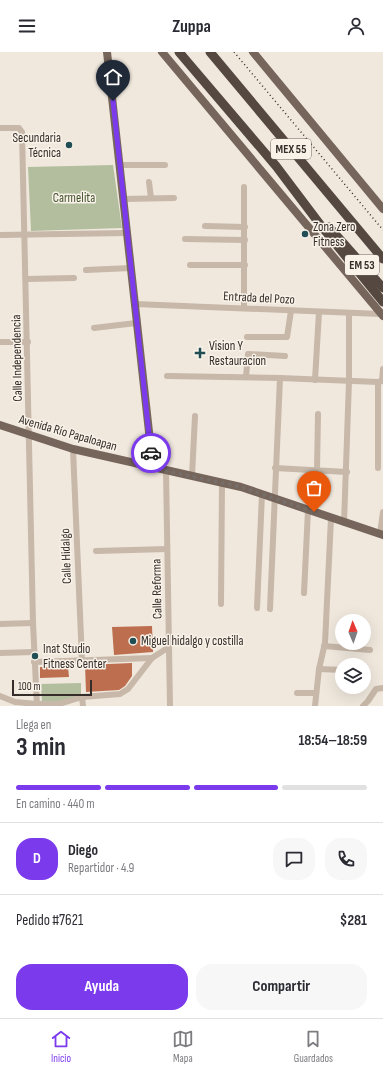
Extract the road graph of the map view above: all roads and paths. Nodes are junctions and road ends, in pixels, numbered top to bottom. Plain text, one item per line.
1 (107, 52) edge
2 (162, 52) edge
3 (172, 52) edge
4 (179, 52) edge
5 (210, 52) edge
6 (253, 52) edge
7 (190, 65) junction
8 (0, 128) edge
9 (120, 165) junction
10 (165, 165) dead end
11 (149, 182) dead end
12 (244, 187) dead end
13 (300, 197) junction
14 (150, 198) junction
15 (174, 198) dead end
16 (124, 199) junction
17 (383, 208) edge
18 (205, 226) dead end
19 (245, 226) junction
20 (127, 233) junction
21 (24, 234) junction
22 (0, 235) edge
23 (185, 239) dead end
24 (245, 240) junction
25 (372, 246) junction
26 (383, 249) edge
27 (383, 259) edge
28 (190, 265) dead end
29 (244, 265) junction
30 (131, 268) junction
31 (86, 270) dead end
32 (74, 278) dead end
33 (26, 279) junction
34 (383, 288) edge
35 (383, 302) edge
36 (135, 304) junction
37 (244, 308) junction
38 (291, 311) junction
39 (318, 312) junction
40 (349, 314) junction
41 (382, 315) edge
42 (136, 324) junction
43 (94, 328) dead end
44 (247, 337) dead end
45 (0, 342) edge
46 (28, 342) junction
47 (285, 356) dead end
48 (383, 369) edge
49 (167, 376) dead end
50 (246, 377) junction
51 (280, 378) junction
52 (315, 380) junction
53 (349, 381) junction
54 (380, 382) junction
55 (318, 414) dead end
56 (196, 416) dead end
57 (0, 425) edge
58 (30, 435) junction
59 (73, 449) junction
60 (153, 468) junction
61 (275, 468) junction
62 (378, 468) dead end
63 (317, 470) junction
64 (166, 471) junction
65 (347, 472) junction
66 (192, 476) junction
67 (222, 482) junction
68 (262, 494) junction
69 (274, 498) junction
70 (308, 510) junction
71 (383, 512) edge
72 (330, 518) junction
73 (344, 523) junction
74 (382, 534) edge
75 (167, 550) junction
76 (96, 551) dead end
77 (304, 593) dead end
78 (221, 604) dead end
79 (257, 608) dead end
80 (270, 609) dead end
81 (33, 623) junction
82 (0, 624) edge
83 (324, 646) junction
84 (169, 647) junction
85 (335, 647) edge
86 (34, 652) junction
87 (0, 653) edge
88 (152, 658) junction
89 (82, 661) junction
90 (34, 662) junction
91 (319, 669) junction
92 (335, 670) edge
93 (383, 688) edge
94 (297, 693) dead end
95 (316, 693) junction
96 (0, 696) edge
97 (82, 697) junction
98 (37, 705) edge
99 (83, 706) edge
100 (170, 706) edge
101 (315, 706) edge
102 (363, 706) edge

1 - 9 main road
2 - 41 main road
3 - 7 highway
4 - 7 highway, MEX 55
5 - 25 highway, MEX 55
6 - 17 main road
7 - 13 highway, MEX 55
8 - 21 street, Calle Independencia
9 - 10 street
9 - 16 main road
11 - 14 street
12 - 19 street
13 - 34 highway, EM 53
13 - 35 highway, MEX 55
14 - 15 street
14 - 16 street
16 - 20 main road
18 - 19 street
19 - 24 street
20 - 21 street
20 - 30 main road
21 - 22 street
21 - 33 street, Calle Independencia
23 - 24 street
24 - 29 street
25 - 26 highway
25 - 27 highway, MEX 55
28 - 29 street
29 - 37 street
30 - 31 street
30 - 36 main road
32 - 33 street
33 - 46 street, Calle Independencia
36 - 37 street, Entrada del Pozo
36 - 42 main road
37 - 38 street, Entrada del Pozo
38 - 39 street, Entrada del Pozo
38 - 44 street
39 - 40 street, Entrada del Pozo
39 - 52 street
40 - 41 street, Entrada del Pozo
40 - 53 street
42 - 43 street
42 - 60 main road
45 - 46 street
46 - 58 street, Calle Independencia
47 - 50 street
48 - 54 street
49 - 50 street
50 - 51 street
51 - 52 street
51 - 61 street
52 - 53 street
53 - 54 street
53 - 65 street
54 - 62 street
55 - 63 street
56 - 66 street
57 - 58 main road, Avenida Río Papaloapan
58 - 59 main road, Avenida Río Papaloapan
58 - 81 street, Calle Independencia
59 - 60 main road, Avenida Río Papaloapan
59 - 89 street, Calle Hidalgo
60 - 64 main road, Avenida Río Papaloapan
61 - 63 street
61 - 69 street
63 - 65 street
64 - 66 main road, Avenida Río Papaloapan
64 - 75 street, Calle Reforma
65 - 73 street
66 - 67 main road, Avenida Río Papaloapan
67 - 68 main road, Avenida Río Papaloapan
67 - 78 street
68 - 69 main road, Avenida Río Papaloapan
68 - 79 street
69 - 70 main road, Avenida Río Papaloapan
69 - 80 street
70 - 72 main road, Avenida Río Papaloapan
70 - 77 street
71 - 74 street
72 - 73 main road, Avenida Río Papaloapan
72 - 83 street
73 - 74 main road, Avenida Río Papaloapan
75 - 76 street
75 - 84 street, Calle Reforma
81 - 82 street
81 - 86 street, Calle Independencia
83 - 85 street
83 - 91 street
84 - 88 street
84 - 100 street, Calle Reforma
86 - 87 street
86 - 90 street, Calle Independencia
88 - 89 street
88 - 97 street
89 - 90 street
90 - 98 street, Calle Independencia
91 - 92 street
91 - 95 street
93 - 102 street
94 - 95 street
95 - 101 street
96 - 98 street
97 - 98 street
97 - 99 street

